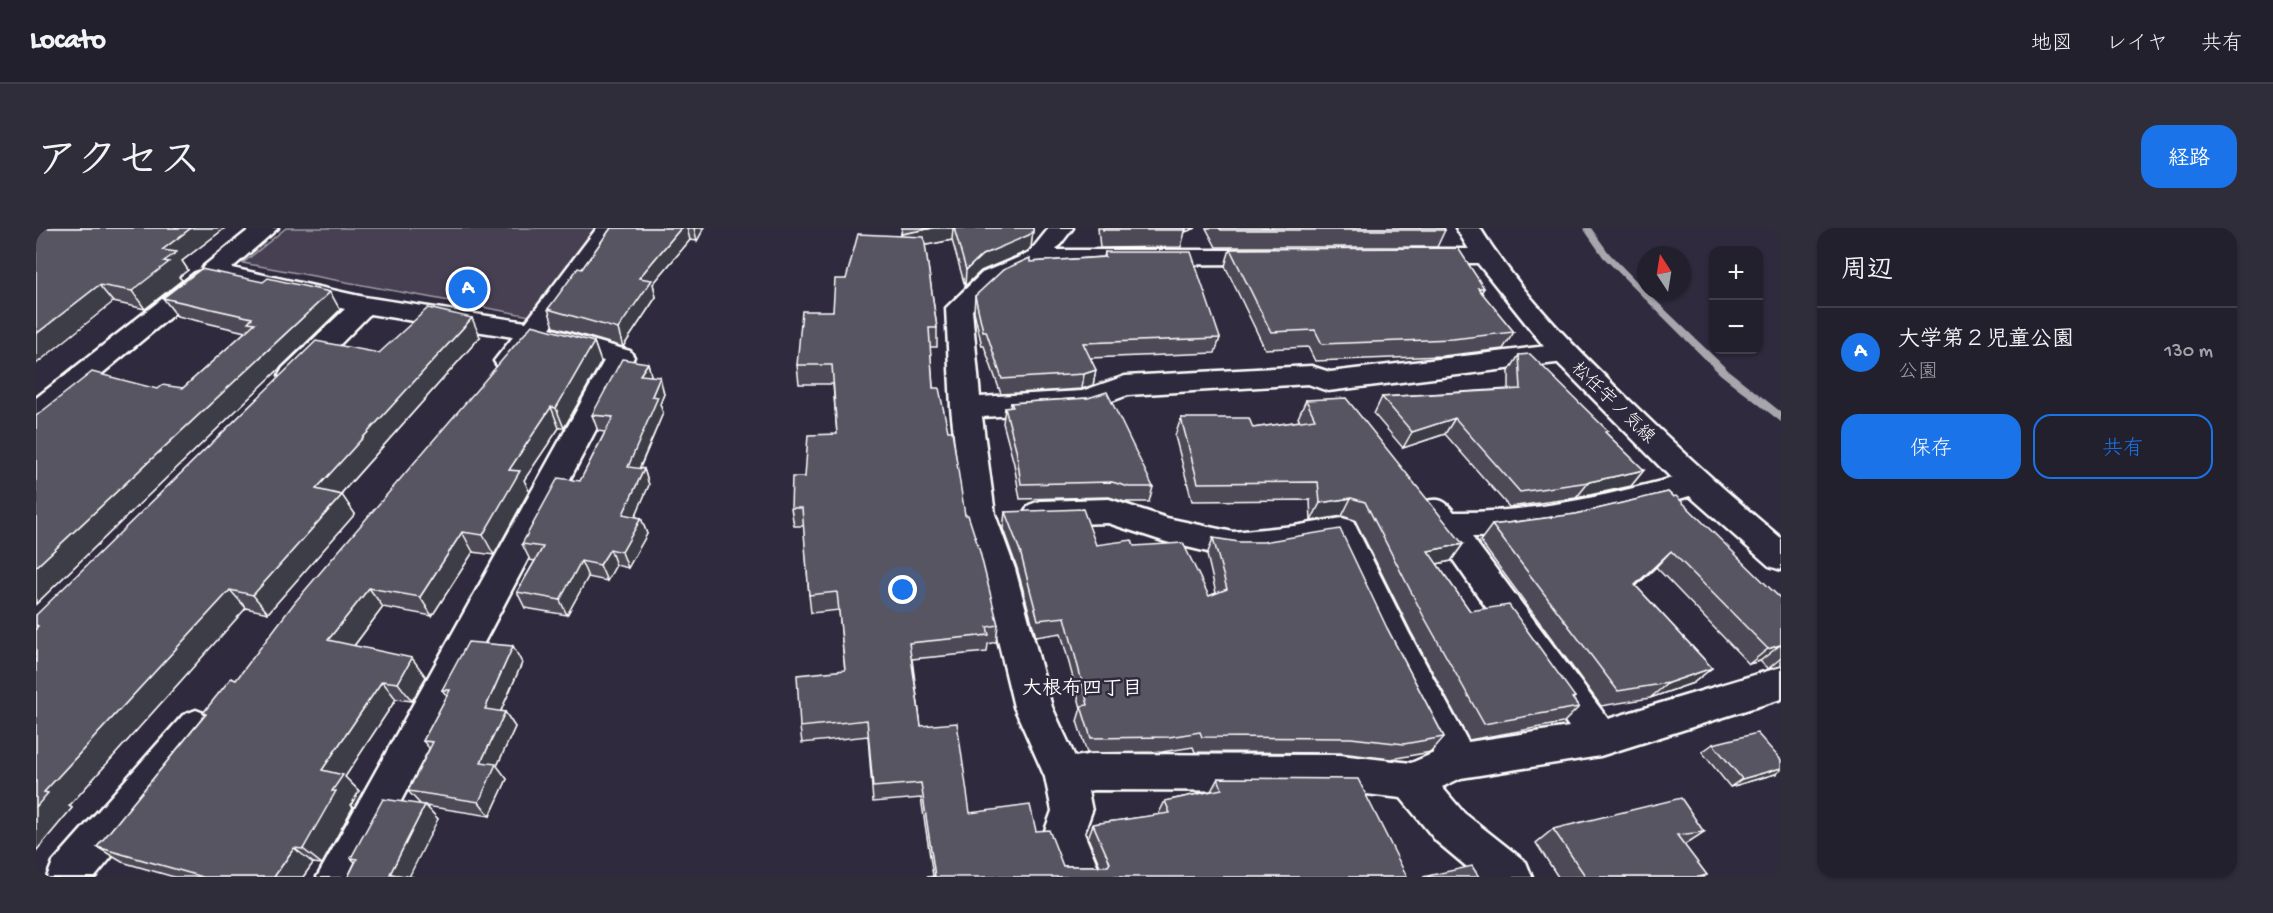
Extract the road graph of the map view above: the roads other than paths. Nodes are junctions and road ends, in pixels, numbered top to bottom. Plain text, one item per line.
1 (266, 228) edge
2 (609, 228) edge
3 (1061, 228) edge
4 (1468, 228) edge
5 (1392, 256) edge
6 (1485, 256) junction
7 (1298, 257) edge
8 (1038, 258) junction
9 (213, 272) junction
10 (364, 305) junction
11 (533, 332) junction
12 (1564, 353) junction
13 (1328, 382) junction
14 (486, 387) edge
15 (272, 396) edge
16 (966, 408) junction
17 (1350, 409) edge
18 (36, 413) edge
19 (1695, 483) junction
20 (1418, 489) edge
21 (979, 514) junction
22 (1447, 524) junction
23 (1781, 557) edge
24 (1781, 683) edge
25 (215, 704) edge
26 (1600, 739) junction
27 (1458, 762) junction
28 (1065, 777) junction
29 (1412, 781) junction
30 (68, 877) edge
31 (338, 877) edge
32 (1081, 877) edge
33 (1511, 877) edge

1 - 9 street
2 - 11 street
3 - 8 street
4 - 6 street, 松任宇ノ気線
5 - 6 street
6 - 12 street, 松任宇ノ気線
7 - 8 street
8 - 16 street
9 - 10 street
9 - 18 street
10 - 11 street
10 - 15 street
11 - 14 street
11 - 31 street
12 - 13 street
12 - 19 street, 松任宇ノ気線
13 - 16 street
13 - 17 street
16 - 21 street
19 - 22 street
19 - 23 street, 松任宇ノ気線
20 - 22 street
21 - 27 street
21 - 28 street
22 - 26 street
24 - 26 street
25 - 30 street
26 - 27 street
27 - 29 street
28 - 29 street
28 - 32 street
29 - 33 street

